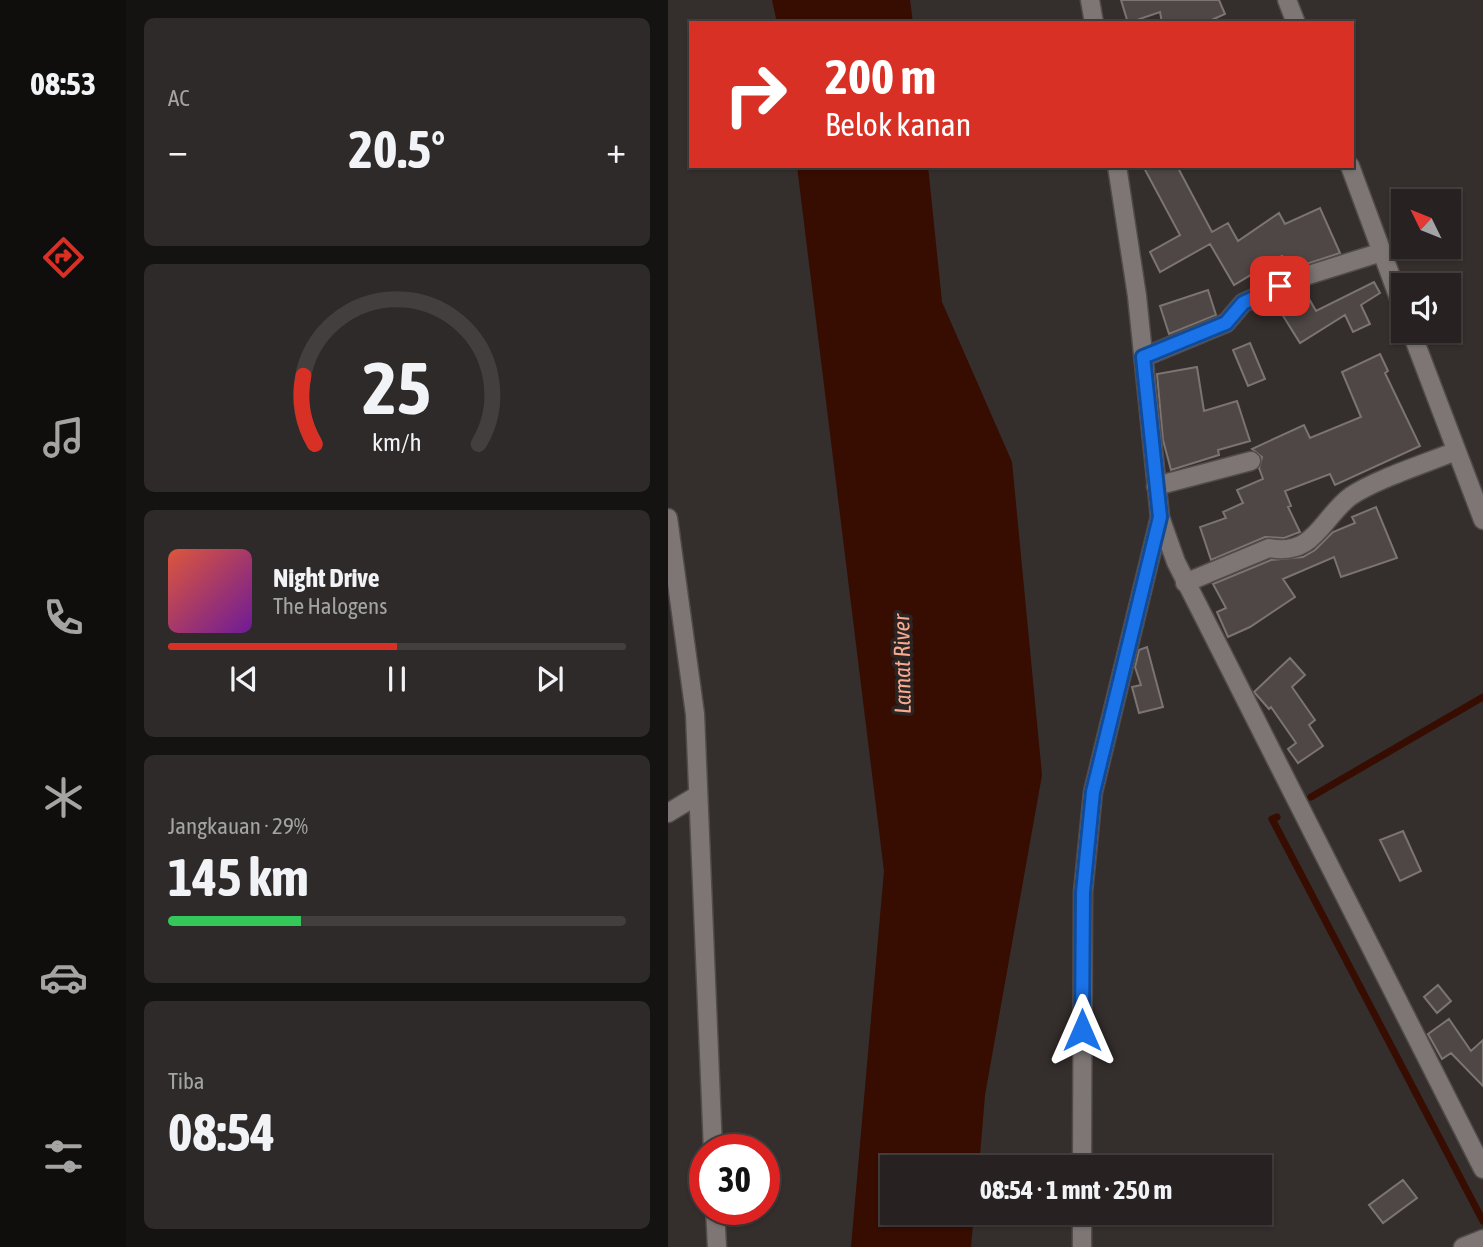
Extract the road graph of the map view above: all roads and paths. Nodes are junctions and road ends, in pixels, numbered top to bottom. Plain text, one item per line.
1 (1090, 0) edge
2 (1288, 0) edge
3 (1094, 21) edge
4 (1295, 21) edge
5 (1117, 168) edge
6 (1351, 168) edge
7 (1382, 252) junction
8 (1391, 276) edge
9 (1416, 343) edge
10 (1143, 357) junction
11 (1457, 451) junction
12 (1251, 461) dead end
13 (1156, 486) junction
14 (1160, 517) junction
15 (668, 518) edge
16 (1482, 520) edge
17 (1185, 583) junction
18 (698, 795) junction
19 (668, 813) edge
20 (712, 1134) edge
21 (1082, 1155) edge
22 (1482, 1169) edge
23 (716, 1225) edge
24 (1082, 1225) edge
25 (1482, 1239) edge
26 (717, 1247) edge
27 (1082, 1247) edge
28 (1463, 1247) edge

1 - 3 street
2 - 4 street
5 - 10 street
6 - 7 street
7 - 8 street
7 - 10 street
9 - 11 street
10 - 13 street
11 - 16 street
11 - 17 street
12 - 13 street
13 - 14 street
14 - 17 street
14 - 21 street
15 - 18 street
17 - 22 street
18 - 19 street
18 - 20 street
23 - 26 street
24 - 27 street
25 - 28 street

